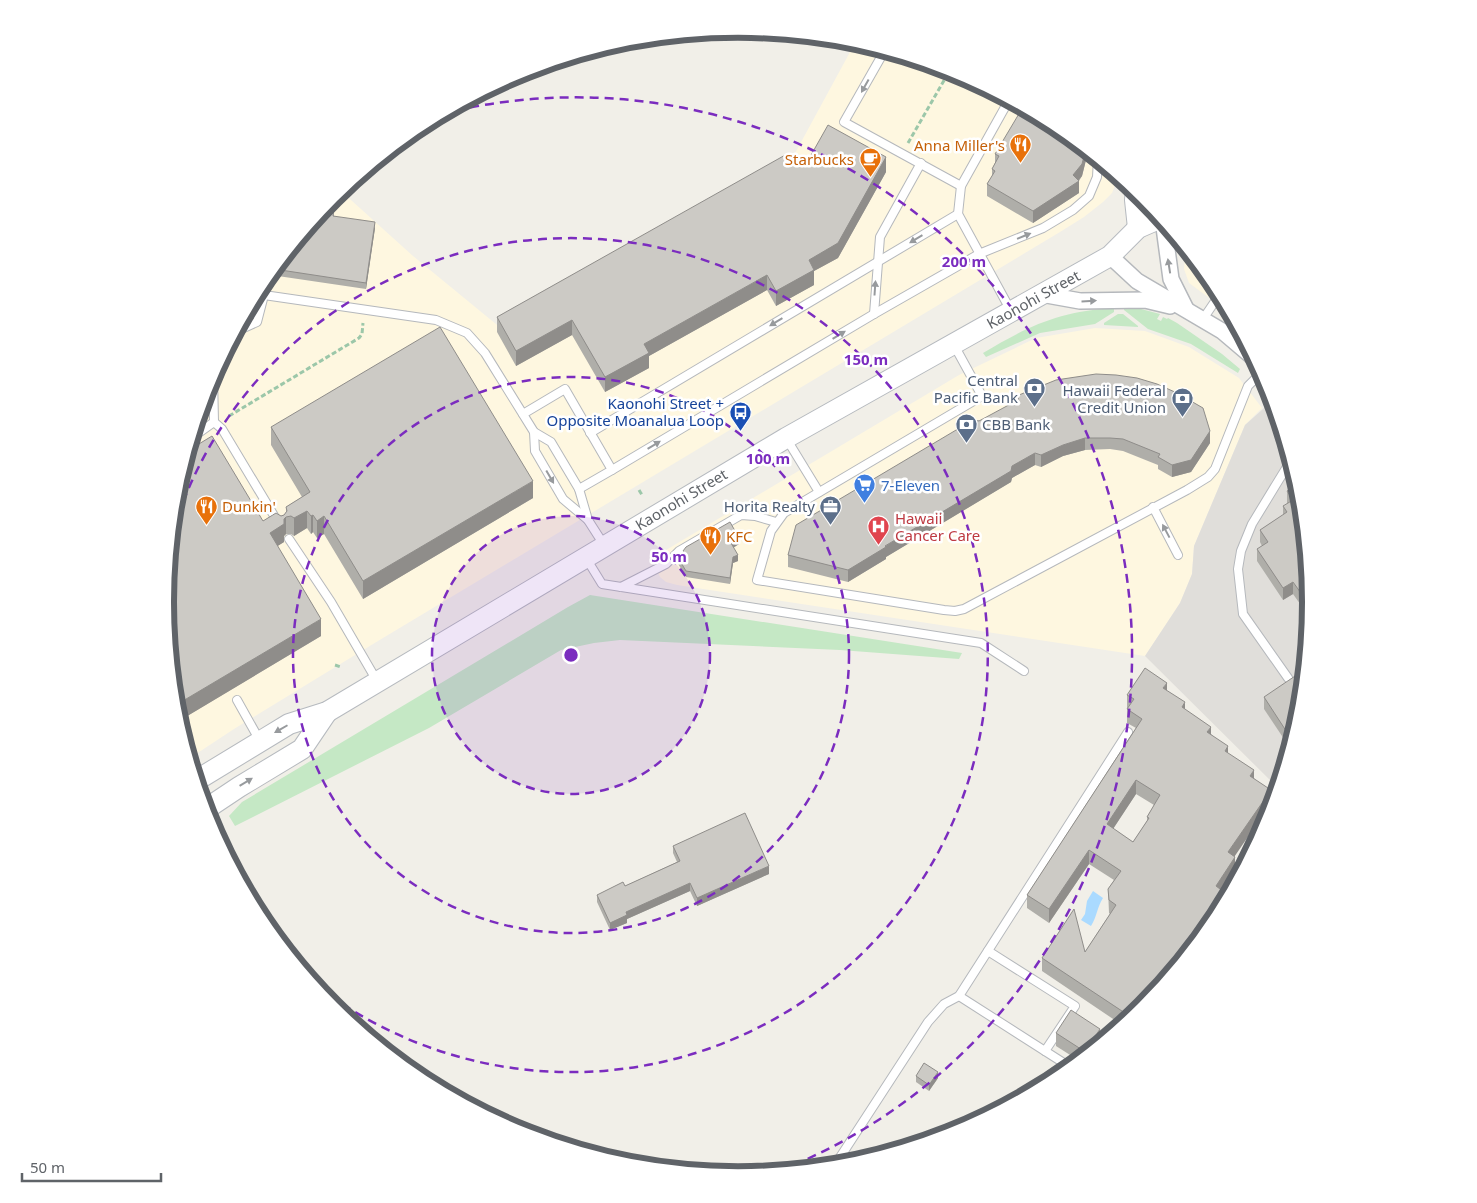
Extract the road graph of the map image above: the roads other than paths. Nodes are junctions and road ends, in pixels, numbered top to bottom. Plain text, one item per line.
1 (881, 56) edge
2 (1006, 106) edge
3 (920, 163) junction
4 (1098, 167) edge
5 (961, 186) junction
6 (1137, 203) edge
7 (958, 214) junction
8 (1155, 222) edge
9 (1138, 228) junction
10 (1164, 231) edge
11 (979, 254) junction
12 (1110, 256) junction
13 (877, 262) junction
14 (1041, 294) junction
15 (266, 295) edge
16 (1215, 301) edge
17 (259, 305) edge
18 (1186, 309) junction
19 (1011, 311) junction
20 (874, 314) junction
21 (1203, 319) junction
22 (246, 327) edge
23 (953, 343) junction
24 (1242, 348) edge
25 (1256, 378) edge
26 (213, 395) edge
27 (523, 414) junction
28 (214, 422) junction
29 (201, 431) edge
30 (534, 432) junction
31 (590, 433) junction
32 (786, 438) junction
33 (1286, 468) edge
34 (612, 470) junction
35 (579, 489) junction
36 (819, 492) junction
37 (1154, 507) junction
38 (588, 520) junction
39 (776, 522) junction
40 (281, 528) edge
41 (289, 539) dead end
42 (604, 545) junction
43 (1178, 555) dead end
44 (585, 557) junction
45 (621, 587) junction
46 (1024, 671) dead end
47 (1288, 678) dead end
48 (377, 681) junction
49 (236, 700) dead end
50 (327, 712) junction
51 (1128, 732) dead end
52 (260, 741) junction
53 (202, 777) edge
54 (212, 805) edge
55 (988, 950) junction
56 (959, 996) junction
57 (1045, 1051) junction
58 (1063, 1062) edge
59 (841, 1156) edge

1 -> 3 lane
2 - 5 lane
3 - 5 lane
3 - 13 lane
11 -> 4 lane
5 - 7 lane
6 - 9 street
7 - 11 lane
7 -> 13 lane
8 - 9 street, Kaonohi Street
9 - 12 street, Kaonohi Street
18 -> 10 street
11 - 19 lane
11 - 20 lane
12 - 14 street, Kaonohi Street
12 - 18 street
20 -> 13 lane
13 -> 31 lane
14 -> 18 street
14 - 19 street, Kaonohi Street
15 - 27 lane
16 - 21 lane
17 - 22 lane
18 - 21 street
19 - 23 street, Kaonohi Street
34 -> 20 lane
21 - 24 street
23 - 32 street, Kaonohi Street
23 - 36 lane
25 - 37 lane
26 - 28 lane
27 - 30 lane
27 - 31 lane
28 - 29 lane
28 - 40 lane
30 - 35 lane
30 -> 38 lane
31 - 34 lane
32 - 36 lane
32 - 42 street, Kaonohi Street
33 - 47 lane
34 - 35 lane
35 - 38 lane
36 - 39 lane
37 - 39 lane
43 -> 37 lane
38 - 42 lane
39 - 45 lane
41 - 48 lane
42 - 44 street, Kaonohi Street
44 - 45 lane
44 - 48 street, Kaonohi Street
45 - 46 lane
48 - 50 street, Kaonohi Street
49 - 52 lane
50 -> 52 street, Kaonohi Street
54 -> 50 street, Kaonohi Street
51 - 55 lane
52 - 53 street, Kaonohi Street
55 - 56 lane
55 - 57 lane
56 - 57 lane
56 - 59 lane
57 - 58 lane

